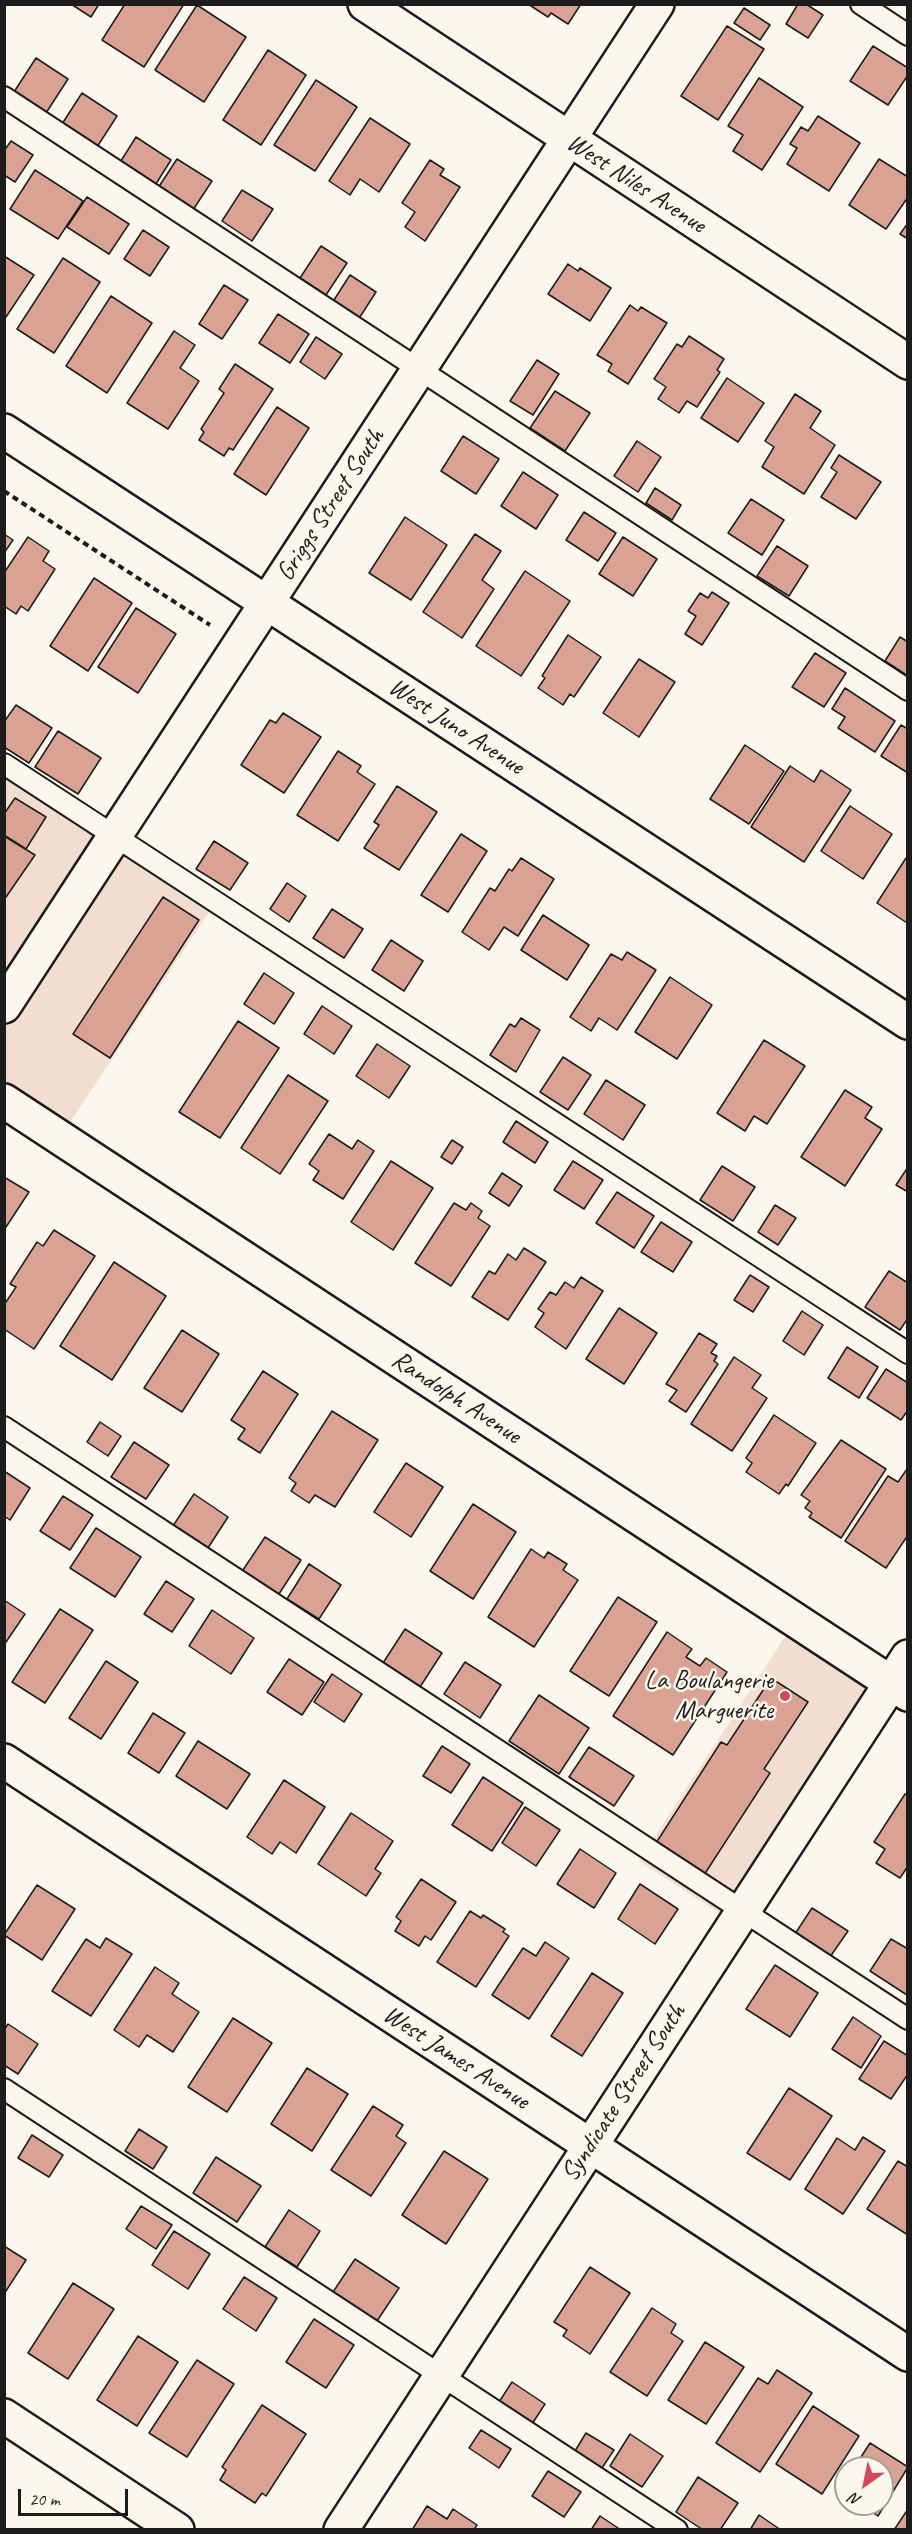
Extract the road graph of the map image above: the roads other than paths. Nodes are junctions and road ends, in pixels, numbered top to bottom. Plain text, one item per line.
1 (365, 4) edge
2 (657, 4) edge
3 (861, 4) edge
4 (908, 35) edge
5 (4, 97) edge
6 (569, 140) junction
7 (908, 362) edge
8 (420, 369) junction
9 (4, 431) edge
10 (267, 603) junction
11 (908, 690) edge
12 (4, 764) edge
13 (115, 837) junction
14 (4, 1006) edge
15 (908, 1022) edge
16 (4, 1101) edge
17 (908, 1353) edge
18 (4, 1427) edge
19 (902, 1678) edge
20 (4, 1761) edge
21 (743, 1911) junction
22 (908, 2019) edge
23 (4, 2089) edge
24 (590, 2146) junction
25 (908, 2354) edge
26 (441, 2376) junction
27 (4, 2416) edge
28 (177, 2529) edge
29 (341, 2529) edge
30 (677, 2529) edge

1 - 6 street, West Niles Avenue
2 - 6 street, Griggs Street South
3 - 4 lane
5 - 8 lane
6 - 7 street, West Niles Avenue
6 - 8 street, Griggs Street South
8 - 10 street, Griggs Street South
8 - 11 lane
9 - 10 street, West Juno Avenue
10 - 13 street, Griggs Street South
10 - 15 street, West Juno Avenue
12 - 13 lane
13 - 14 street, Griggs Street South
13 - 17 lane
16 - 19 street, Randolph Avenue
18 - 21 lane
19 - 21 street, Syndicate Street South
20 - 24 street, West James Avenue
21 - 22 lane
21 - 24 street, Syndicate Street South
23 - 26 lane
24 - 25 street, West James Avenue
24 - 26 street, Syndicate Street South
26 - 29 street, Syndicate Street South
26 - 30 lane
27 - 28 street

